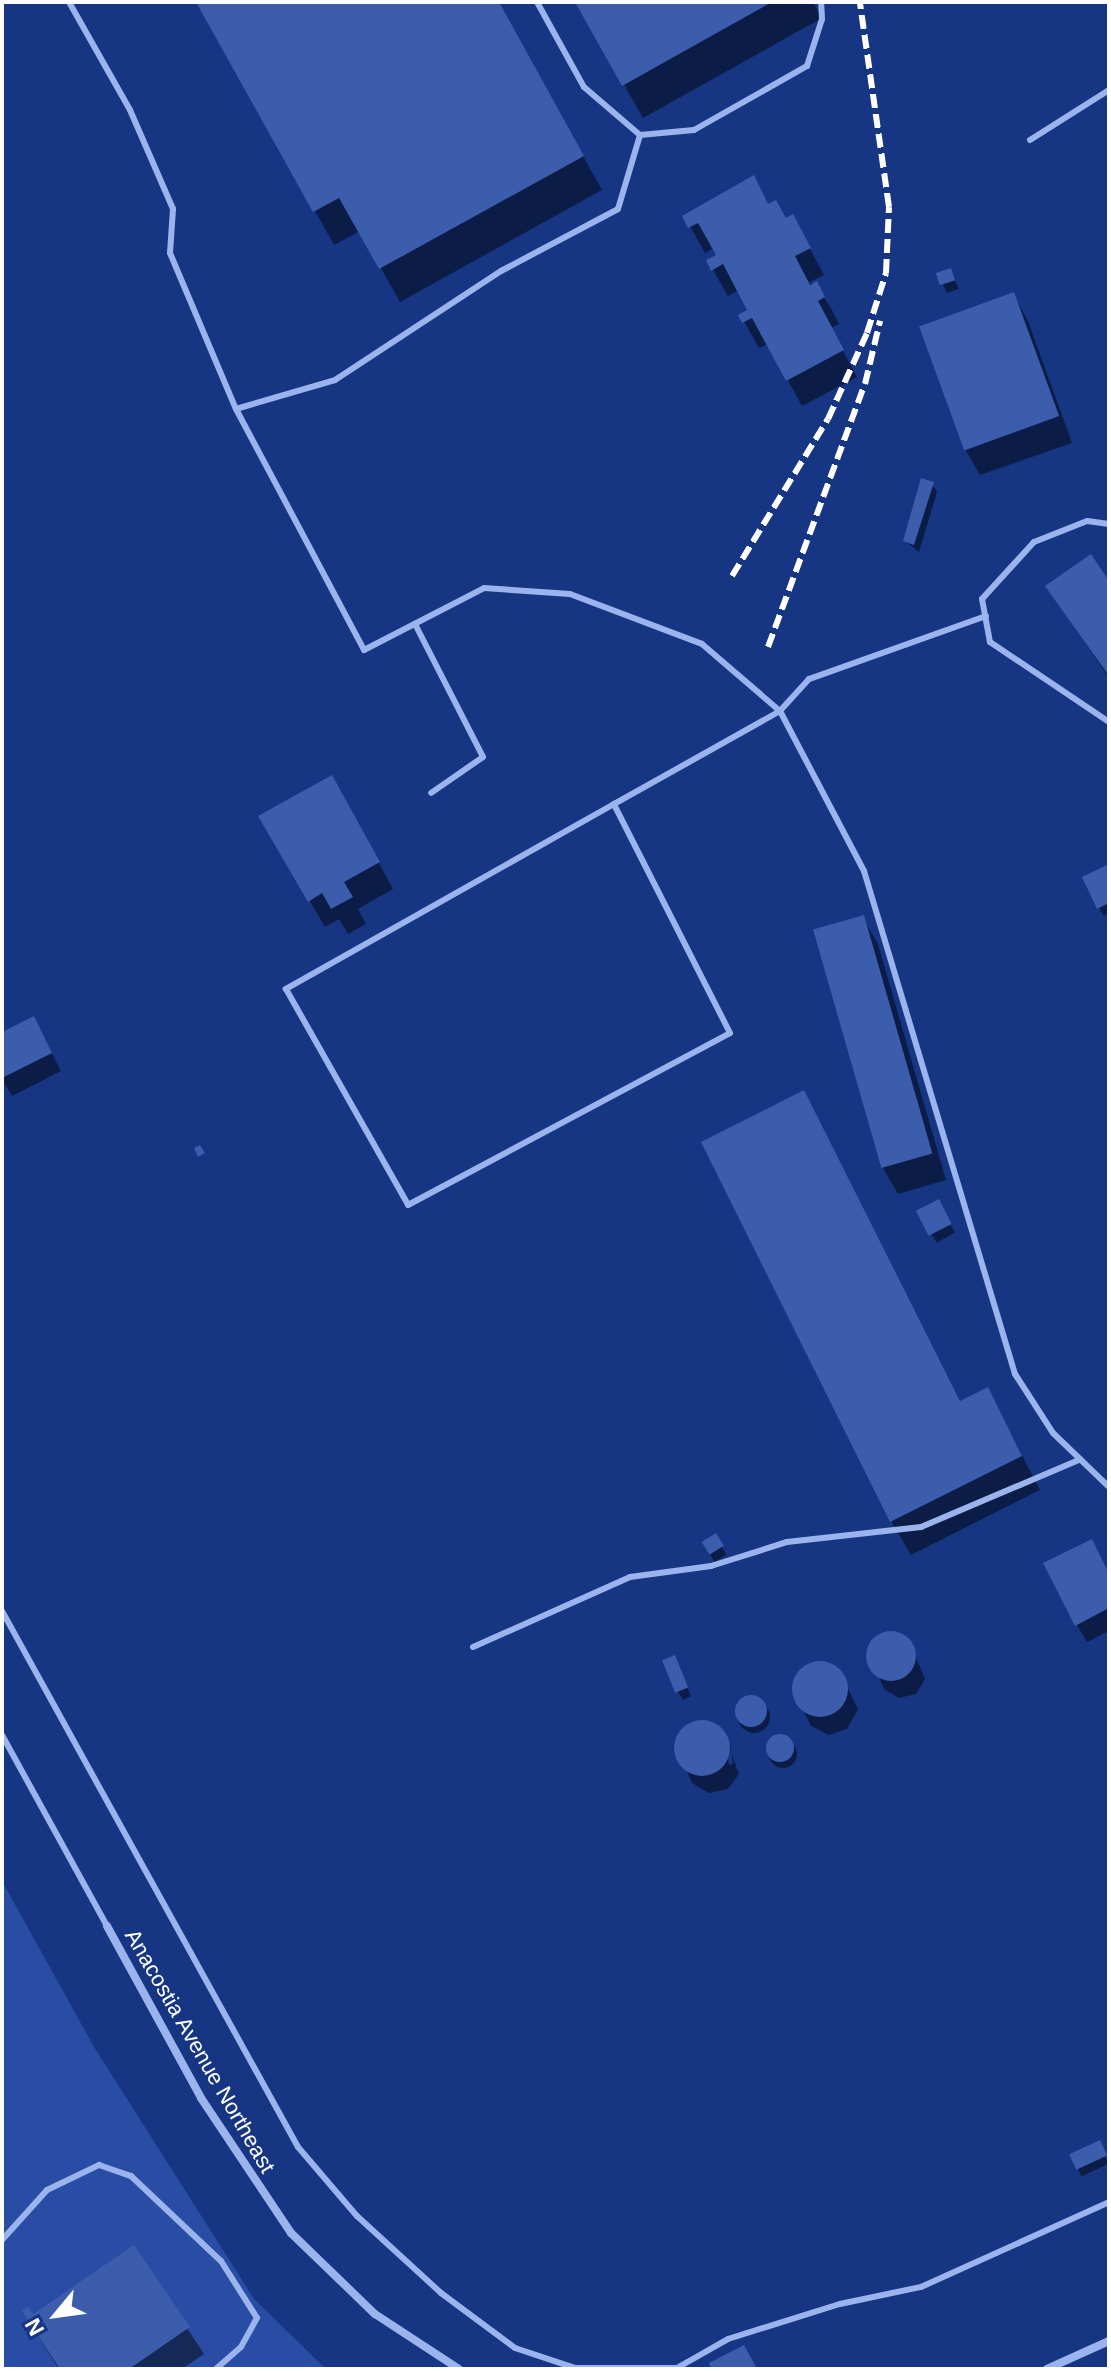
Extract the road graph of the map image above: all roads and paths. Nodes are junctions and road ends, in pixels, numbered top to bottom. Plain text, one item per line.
1 (69, 2) edge
2 (537, 2) edge
3 (821, 2) edge
4 (1109, 90) edge
5 (640, 135) junction
6 (1030, 140) dead end
7 (236, 409) junction
8 (1109, 524) edge
9 (986, 616) junction
10 (415, 624) junction
11 (780, 711) junction
12 (1109, 722) edge
13 (431, 793) dead end
14 (614, 804) junction
15 (1079, 1460) junction
16 (1109, 1487) edge
17 (2, 1611) edge
18 (473, 1647) dead end
19 (2, 1735) edge
20 (107, 1926) joint
21 (1109, 2202) edge
22 (2, 2240) edge
23 (1109, 2341) edge
24 (216, 2369) edge
25 (459, 2369) edge
26 (1047, 2369) edge

1 - 7 lane
2 - 5 lane
3 - 5 lane
4 - 6 lane
5 - 7 lane
7 - 10 lane
8 - 9 lane
9 - 11 lane
9 - 12 lane
10 - 11 lane
10 - 13 lane
11 - 14 lane
11 - 15 lane
14 - 14 lane
15 - 16 lane
15 - 18 lane
17 - 21 lane
19 - 20 lane, Anacostia Avenue Northeast
20 - 25 street, Anacostia Avenue Northeast
22 - 24 lane
23 - 26 street

